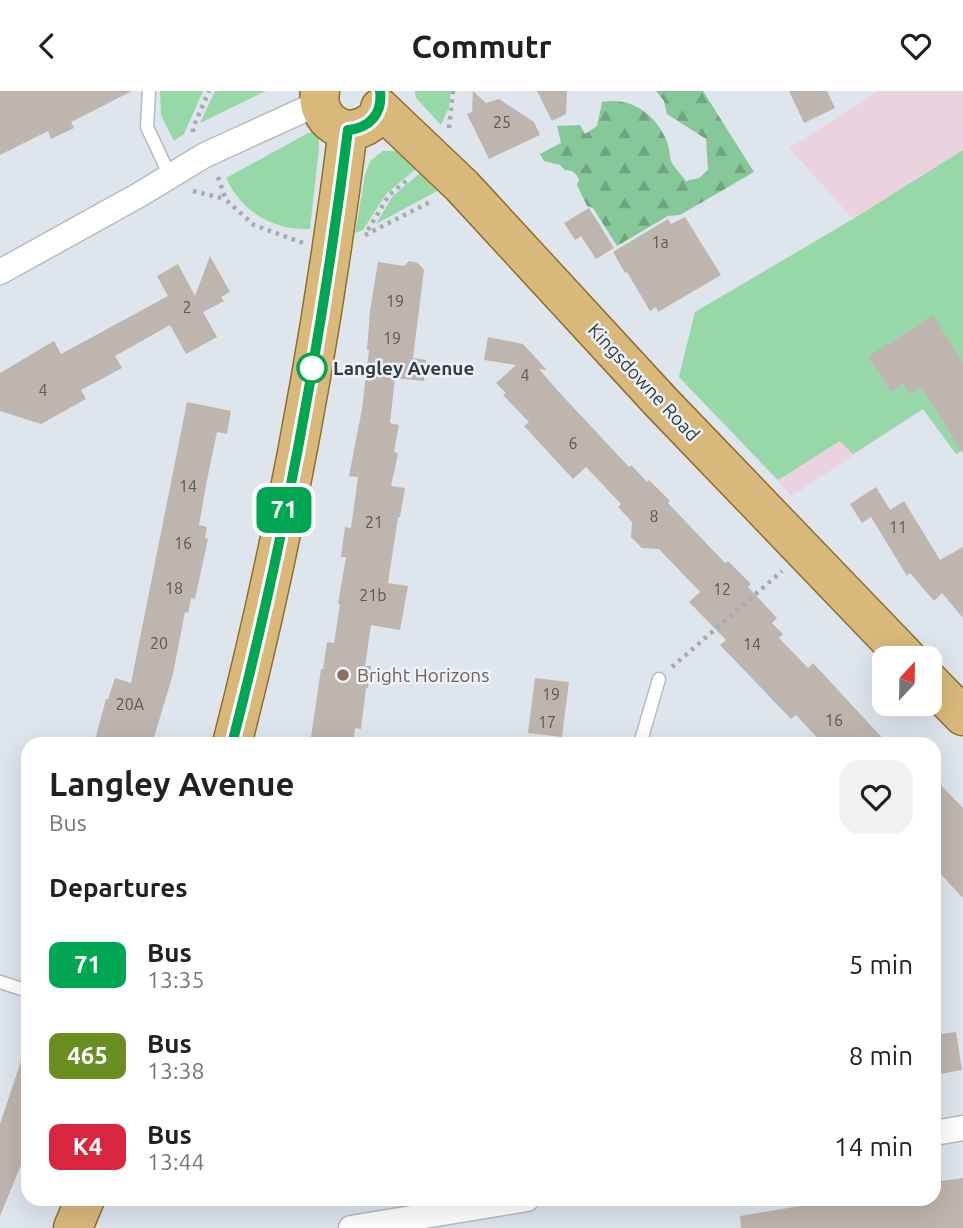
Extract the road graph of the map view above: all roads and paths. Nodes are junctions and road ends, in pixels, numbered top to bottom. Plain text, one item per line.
1 (149, 91) edge
2 (209, 91) edge
3 (319, 97) edge
4 (380, 100) edge
5 (348, 130) junction
6 (194, 138) dead end
7 (170, 176) junction
8 (217, 176) dead end
9 (411, 177) dead end
10 (436, 200) dead end
11 (307, 244) dead end
12 (0, 272) edge
13 (781, 571) dead end
14 (896, 646) edge
15 (659, 679) joint
16 (942, 694) edge
17 (963, 716) edge
18 (234, 737) edge
19 (642, 737) edge
20 (0, 982) edge
21 (21, 989) edge
22 (963, 1128) edge
23 (941, 1132) edge
24 (82, 1206) edge
25 (481, 1206) edge
26 (73, 1228) edge
27 (351, 1228) edge

1 - 7 lane
2 - 6 path
3 - 5 main road
3 - 7 street
4 - 5 main road
4 - 14 main road, Kingsdowne Road
5 - 18 main road
7 - 12 street
8 - 11 path
9 - 10 path
13 - 15 path
15 - 19 lane
16 - 17 main road
20 - 21 lane
22 - 23 street
24 - 26 main road
25 - 27 street

